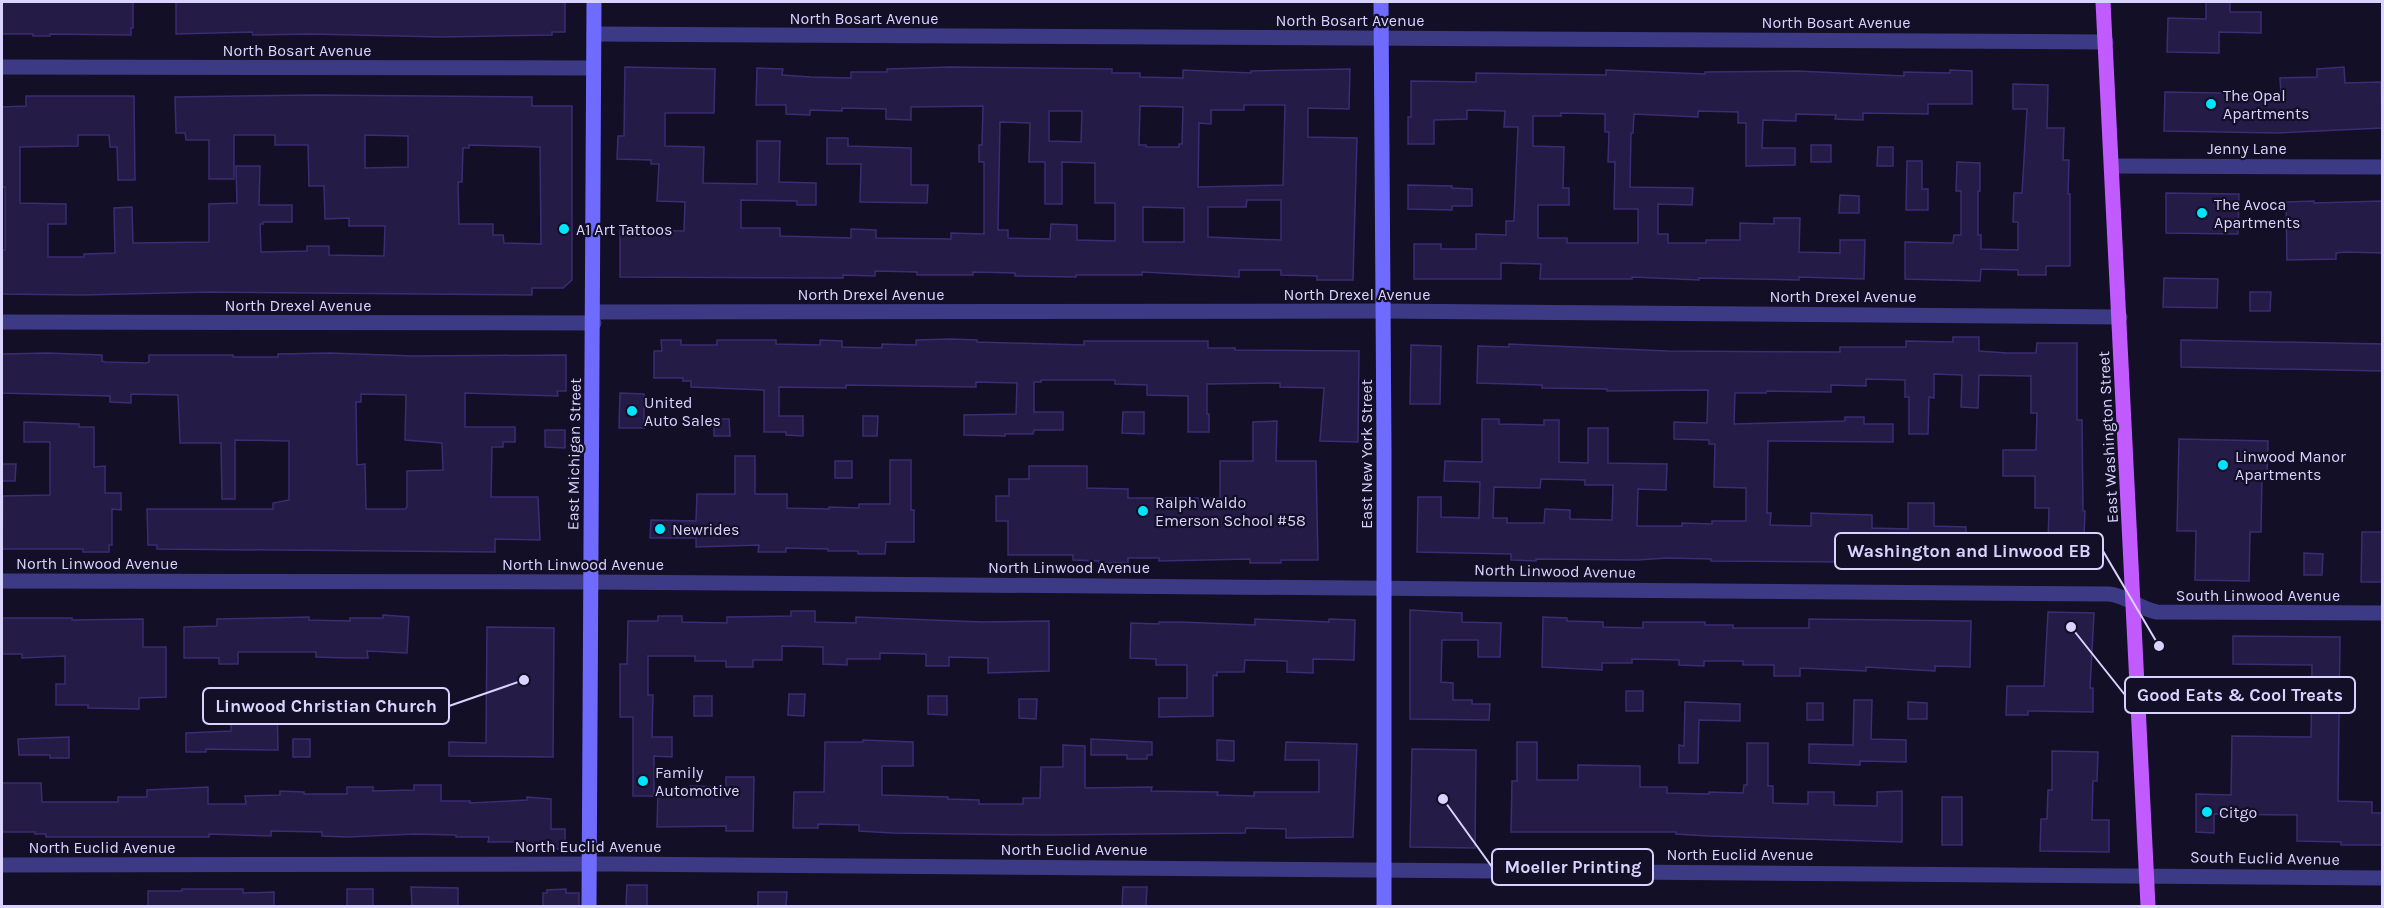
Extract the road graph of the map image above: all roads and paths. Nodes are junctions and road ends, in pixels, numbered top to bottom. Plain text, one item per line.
1 (594, 2) edge
2 (1381, 2) edge
3 (2103, 2) edge
4 (594, 34) junction
5 (1381, 38) junction
6 (2106, 42) junction
7 (2, 67) edge
8 (593, 68) junction
9 (2112, 166) junction
10 (2382, 167) edge
11 (1383, 311) junction
12 (594, 317) junction
13 (2120, 317) junction
14 (2, 322) edge
15 (2, 581) edge
16 (591, 582) junction
17 (1384, 587) junction
18 (2134, 605) junction
19 (2382, 613) edge
20 (590, 864) junction
21 (2, 865) edge
22 (1384, 869) junction
23 (2146, 875) junction
24 (2382, 878) edge
25 (589, 906) edge
26 (1384, 906) edge
27 (2148, 906) edge

1 - 4 main road, East Michigan Street
2 - 5 main road, East New York Street
3 - 6 main road, East Washington Street
4 - 5 street, North Bosart Avenue
4 - 8 main road, East Michigan Street
5 - 6 street, North Bosart Avenue
5 - 11 main road, East New York Street
6 - 9 main road, East Washington Street
7 - 8 street, North Bosart Avenue
8 - 12 main road, East Michigan Street
9 - 10 street, Jenny Lane
9 - 13 main road, East Washington Street
11 - 12 street, North Drexel Avenue
11 - 13 street, North Drexel Avenue
11 - 17 main road, East New York Street
12 - 14 street, North Drexel Avenue
12 - 16 main road, East Michigan Street
13 - 18 main road, East Washington Street
15 - 16 street, North Linwood Avenue
16 - 17 street, North Linwood Avenue
16 - 20 main road, East Michigan Street
17 - 18 street, North Linwood Avenue
17 - 22 main road, East New York Street
18 - 19 street, South Linwood Avenue
18 - 23 main road, East Washington Street
20 - 21 street, North Euclid Avenue
20 - 22 street, North Euclid Avenue
20 - 25 main road, East Michigan Street
22 - 23 street, North Euclid Avenue
22 - 26 main road, East New York Street
23 - 24 street, South Euclid Avenue
23 - 27 main road, East Washington Street

